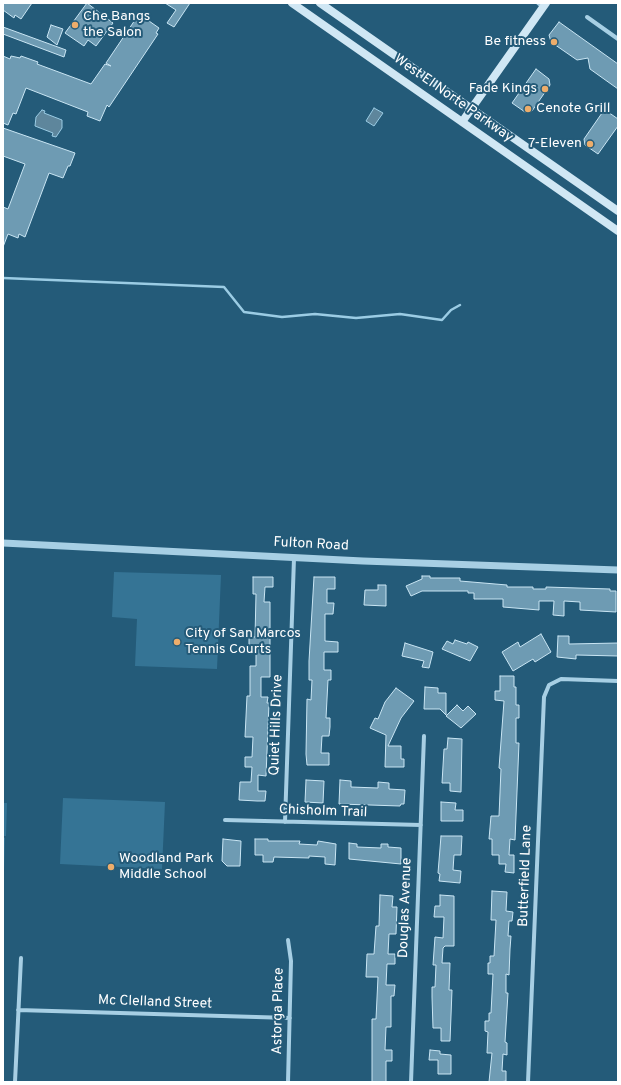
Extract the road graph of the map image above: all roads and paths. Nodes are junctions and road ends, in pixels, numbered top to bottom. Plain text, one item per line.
1 (292, 3) edge
2 (320, 3) edge
3 (542, 4) edge
4 (587, 17) dead end
5 (618, 38) edge
6 (471, 109) junction
7 (462, 122) junction
8 (618, 211) edge
9 (618, 231) edge
10 (3, 543) edge
11 (294, 558) junction
12 (618, 570) edge
13 (618, 681) edge
14 (424, 736) dead end
15 (225, 820) dead end
16 (285, 822) junction
17 (421, 826) junction
18 (288, 940) dead end
19 (21, 958) dead end
20 (18, 1010) junction
21 (290, 1018) junction
22 (15, 1082) edge
23 (288, 1082) edge
24 (411, 1082) edge
25 (528, 1082) edge

1 - 7 main road, West El Norte Parkway
2 - 6 main road, West El Norte Parkway
3 - 6 main road
4 - 5 street
6 - 7 main road
6 - 8 main road, West El Norte Parkway
7 - 9 main road, West El Norte Parkway
10 - 11 street, Fulton Road
11 - 12 street, Fulton Road
11 - 16 street, Quiet Hills Drive
13 - 25 street, Butterfield Lane
14 - 17 street, Douglas Avenue
15 - 16 street, Chisholm Trail
16 - 17 street, Chisholm Trail
17 - 24 street, Douglas Avenue
18 - 21 street, Astorga Place
19 - 20 street
20 - 21 street, Mc Clelland Street
20 - 22 street
21 - 23 street, Astorga Place

